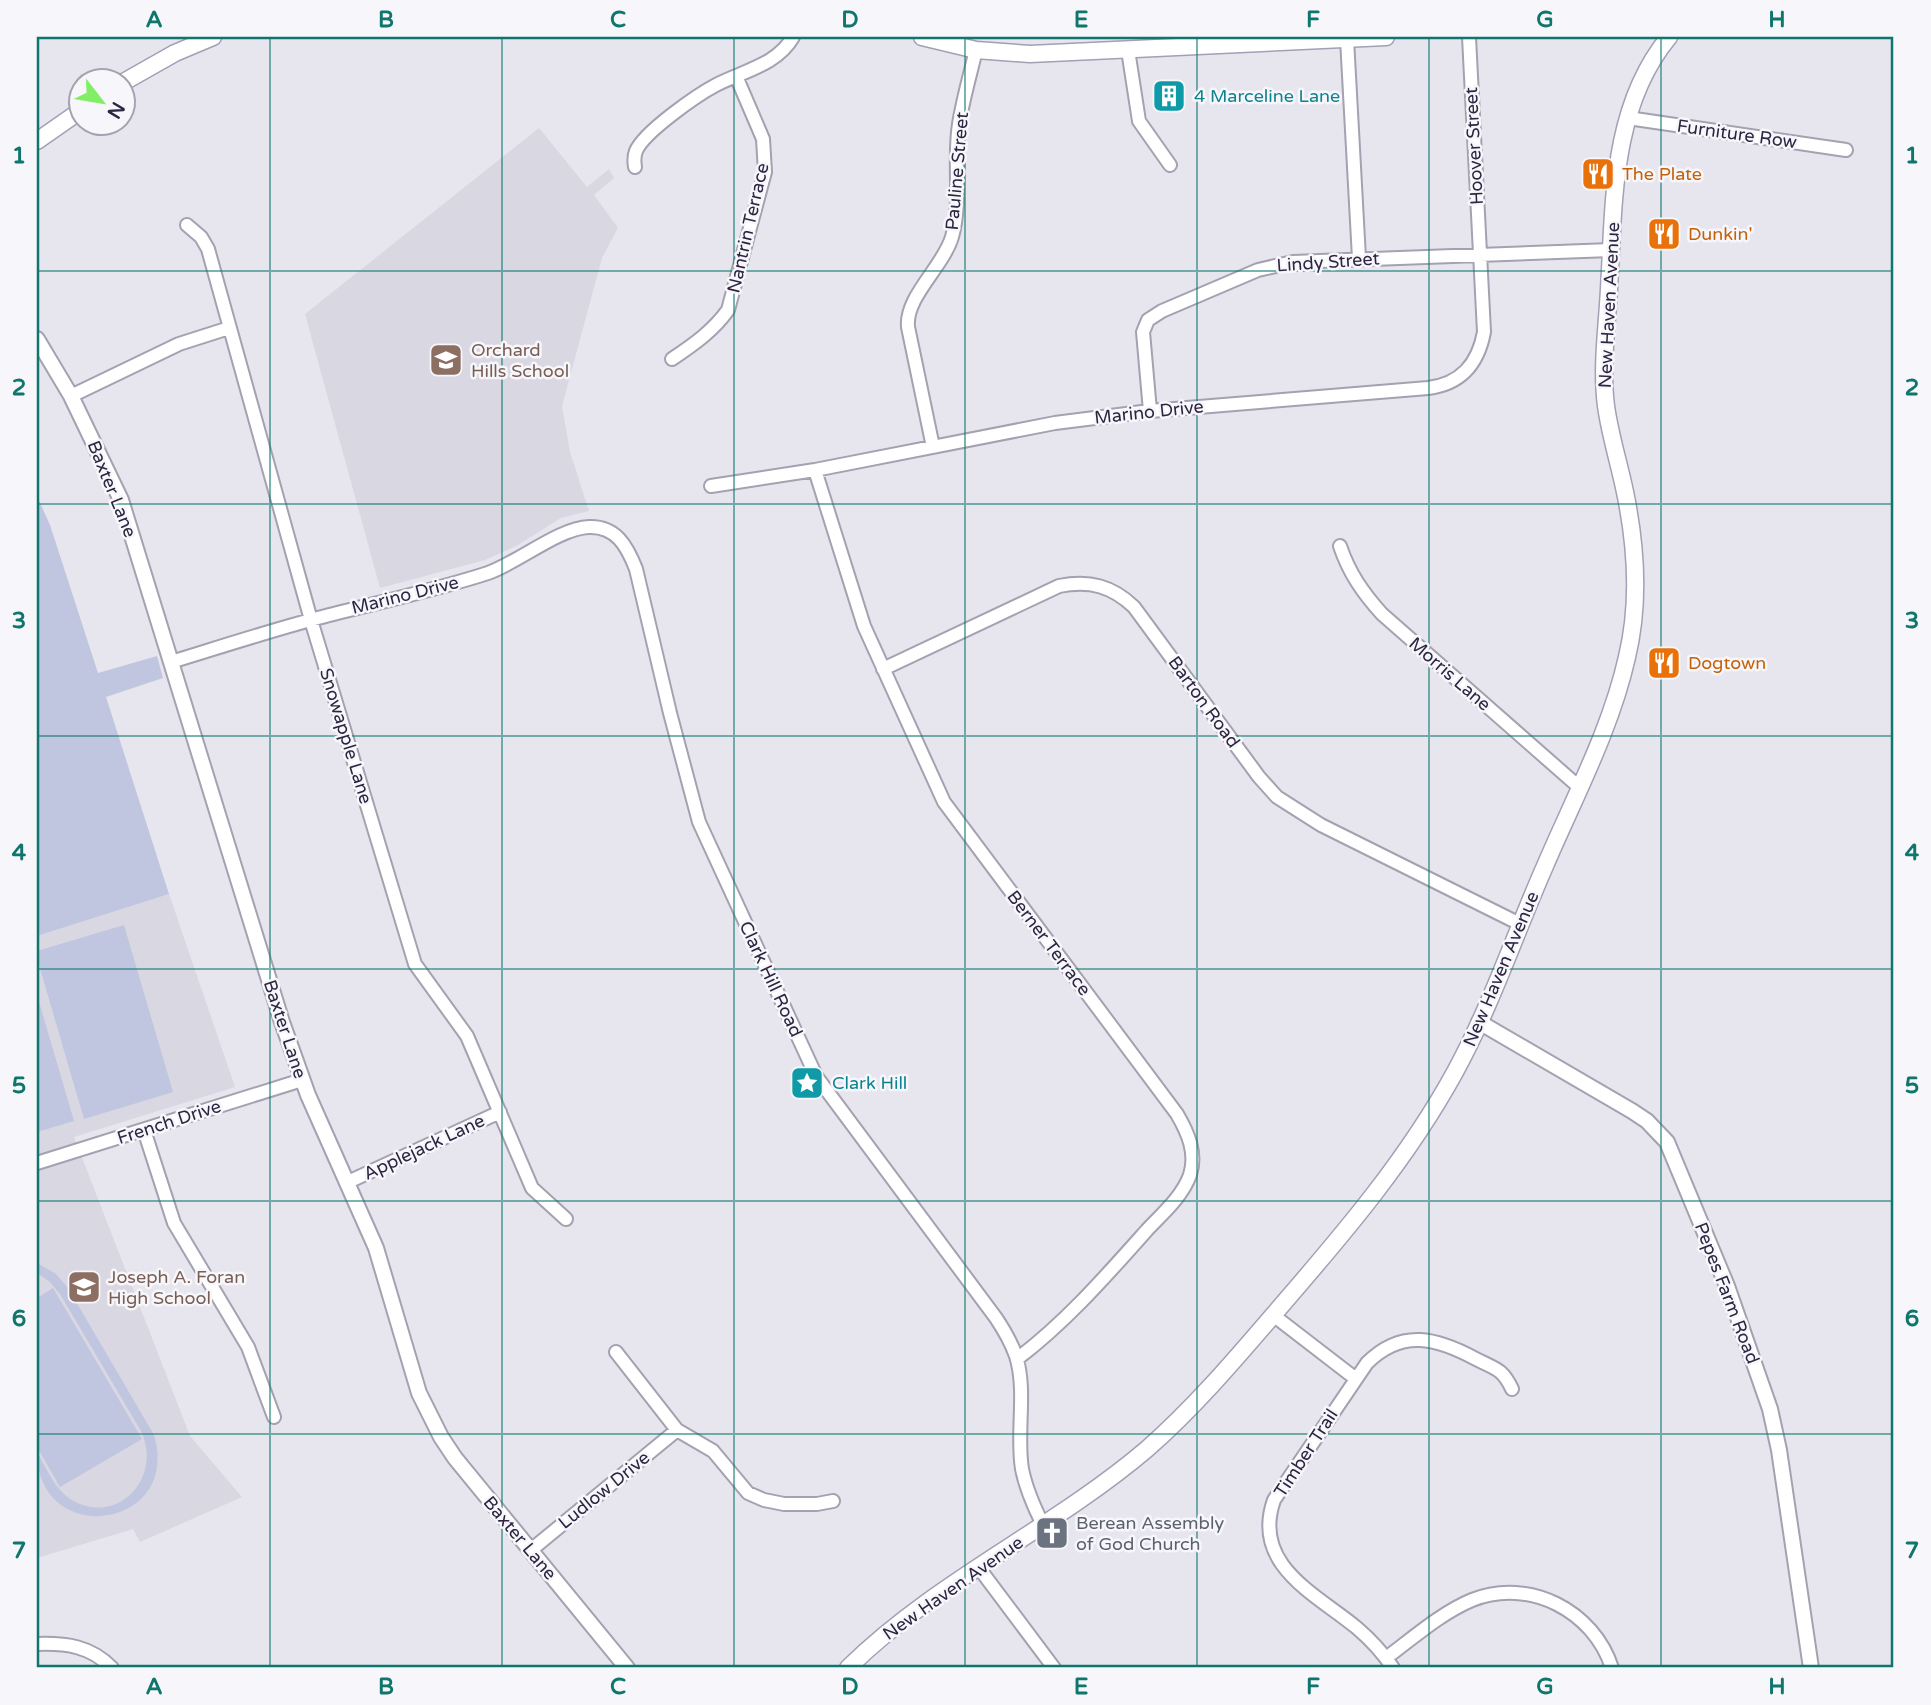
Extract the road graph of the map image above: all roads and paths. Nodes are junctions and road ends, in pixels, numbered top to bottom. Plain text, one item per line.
1 (214, 37) edge
2 (793, 37) edge
3 (922, 37) edge
4 (1386, 37) edge
5 (1469, 37) edge
6 (1347, 39) junction
7 (1661, 39) edge
8 (975, 50) junction
9 (1128, 50) junction
10 (136, 75) edge
11 (736, 76) junction
12 (1628, 118) junction
13 (66, 121) edge
14 (37, 141) edge
15 (1846, 150) dead end
16 (1170, 165) dead end
17 (635, 167) dead end
18 (187, 225) dead end
19 (1611, 250) junction
20 (1480, 256) junction
21 (1359, 258) junction
22 (229, 328) junction
23 (37, 339) edge
24 (672, 359) dead end
25 (71, 396) junction
26 (1150, 411) junction
27 (933, 447) junction
28 (815, 470) junction
29 (711, 486) dead end
30 (1340, 546) dead end
31 (628, 547) joint
32 (311, 620) junction
33 (171, 662) junction
34 (883, 669) junction
35 (1579, 787) junction
36 (1520, 923) junction
37 (1479, 1022) junction
38 (302, 1080) junction
39 (500, 1112) junction
40 (144, 1130) junction
41 (37, 1163) edge
42 (348, 1182) junction
43 (566, 1219) dead end
44 (1273, 1315) junction
45 (616, 1352) dead end
46 (1017, 1359) junction
47 (1356, 1379) junction
48 (1512, 1389) dead end
49 (274, 1418) dead end
50 (677, 1430) junction
51 (832, 1501) dead end
52 (1043, 1525) junction
53 (531, 1550) junction
54 (979, 1568) junction
55 (37, 1644) edge
56 (1390, 1663) edge
57 (112, 1668) edge
58 (627, 1668) edge
59 (848, 1668) edge
60 (1054, 1668) edge
61 (1612, 1668) edge
62 (1811, 1668) edge

1 - 10 main road
2 - 11 street
3 - 8 main road
4 - 6 main road
5 - 20 street, Hoover Street
6 - 9 main road
6 - 21 street
7 - 12 main road, New Haven Avenue
8 - 9 main road
8 - 27 street, Pauline Street
9 - 16 street
11 - 17 street
11 - 24 street, Nantrin Terrace
12 - 15 street, Furniture Row
12 - 19 main road, New Haven Avenue
13 - 14 main road
18 - 22 street, Snowapple Lane
19 - 20 street, Lindy Street
19 - 35 main road, New Haven Avenue
20 - 21 street, Lindy Street
20 - 26 street, Marino Drive
21 - 26 street, Lindy Street
22 - 25 street
22 - 32 street, Snowapple Lane
23 - 25 street, Baxter Lane
25 - 33 street, Baxter Lane
26 - 27 street, Marino Drive
27 - 28 street, Marino Drive
28 - 29 street, Marino Drive
28 - 34 street, Berner Terrace
30 - 35 street, Morris Lane
31 - 32 street, Marino Drive
31 - 46 street, Clark Hill Road
32 - 33 street, Marino Drive
32 - 39 street, Snowapple Lane
33 - 38 street, Baxter Lane
34 - 36 street, Barton Road
34 - 46 street, Berner Terrace
35 - 36 main road, New Haven Avenue
36 - 37 main road, New Haven Avenue
37 - 44 main road, New Haven Avenue
37 - 62 street, Pepes Farm Road
38 - 40 street, French Drive
38 - 42 street, Baxter Lane
39 - 42 street, Applejack Lane
39 - 43 street, Snowapple Lane
40 - 41 street, French Drive
40 - 49 street
42 - 53 street, Baxter Lane
44 - 47 street
44 - 52 main road, New Haven Avenue
45 - 50 street
46 - 52 street, Clark Hill Road
47 - 48 street, Timber Trail
47 - 56 street, Timber Trail
50 - 51 street
50 - 53 street, Ludlow Drive
52 - 54 main road, New Haven Avenue
53 - 58 street, Baxter Lane
54 - 59 main road, New Haven Avenue
54 - 60 street
55 - 57 street
56 - 61 street

